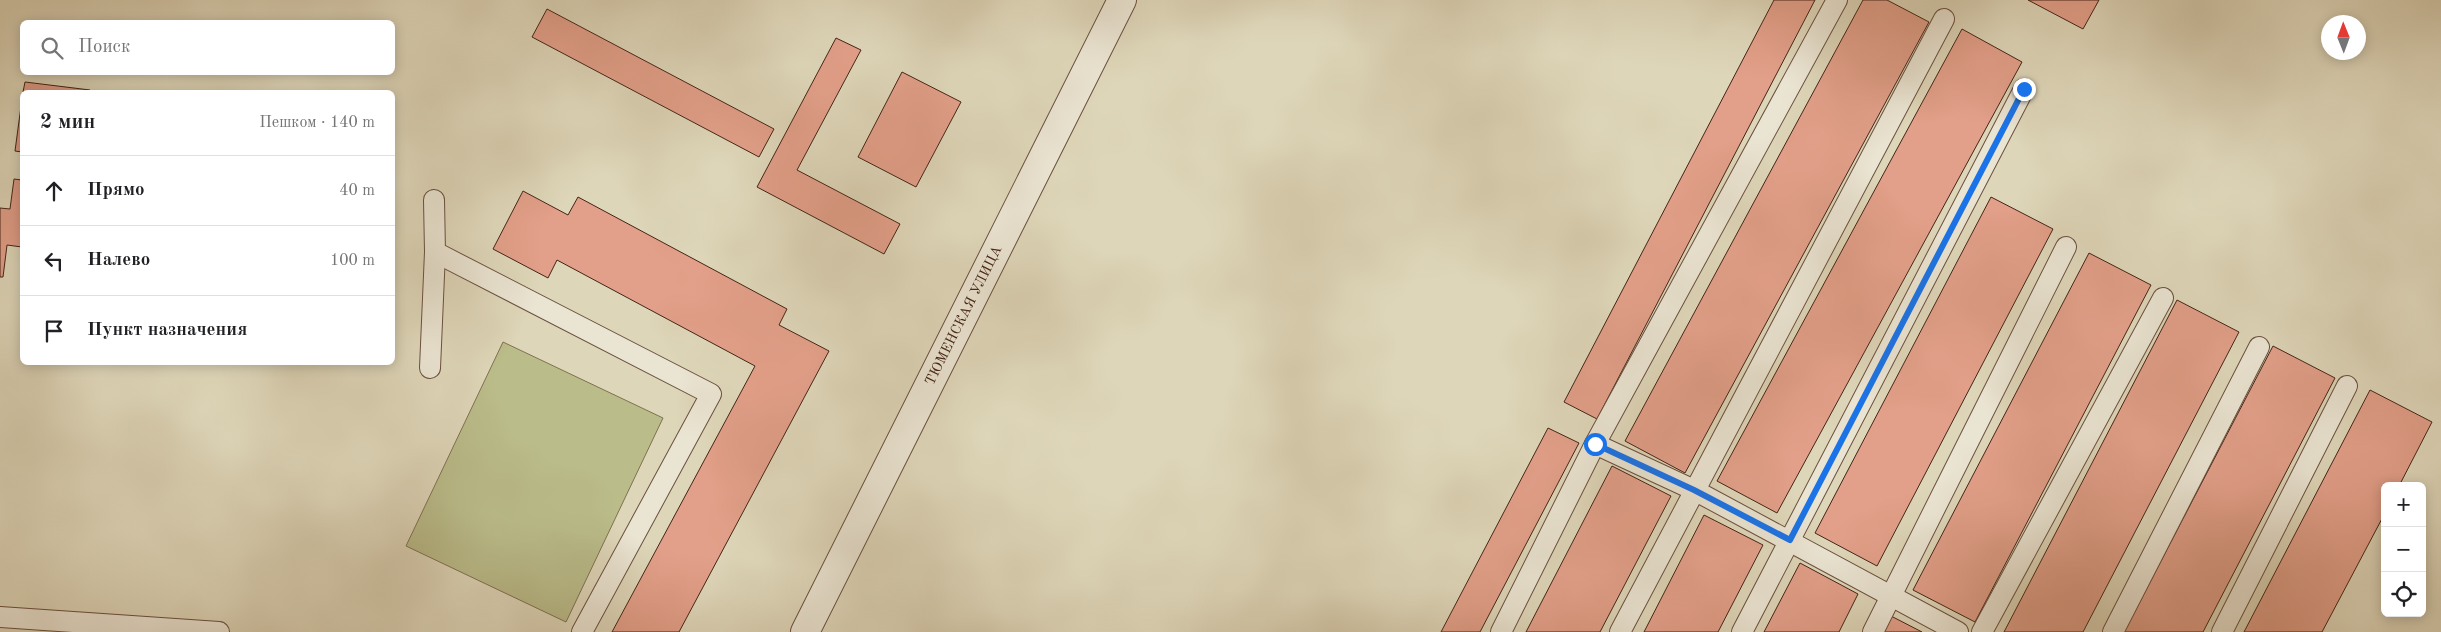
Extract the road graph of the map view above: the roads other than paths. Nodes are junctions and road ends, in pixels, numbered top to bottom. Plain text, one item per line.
1 (1122, 0) edge
2 (1837, 0) edge
3 (1944, 19) dead end
4 (2024, 89) dead end
5 (434, 200) dead end
6 (2066, 247) dead end
7 (436, 252) junction
8 (2163, 298) dead end
9 (2260, 347) dead end
10 (430, 368) dead end
11 (2347, 386) dead end
12 (1595, 444) junction
13 (1694, 490) junction
14 (1790, 540) junction
15 (1893, 595) junction
16 (0, 616) edge
17 (149, 629) edge
18 (219, 632) edge
19 (582, 632) edge
20 (805, 632) edge
21 (1501, 632) edge
22 (1620, 632) edge
23 (1742, 632) edge
24 (1873, 632) edge
25 (1958, 632) edge
26 (1982, 632) edge
27 (2113, 632) edge
28 (2222, 632) edge

1 - 20 street, ТЮМЕНСКАЯ УЛИЦА
2 - 12 lane
3 - 13 lane
4 - 14 lane
5 - 7 lane
6 - 15 lane
7 - 10 lane
7 - 19 lane
8 - 26 lane
9 - 27 lane
11 - 28 lane
12 - 13 lane
12 - 21 lane
13 - 14 lane
13 - 22 lane
14 - 15 lane
14 - 23 lane
15 - 24 lane
15 - 25 lane
16 - 17 lane
17 - 18 lane

